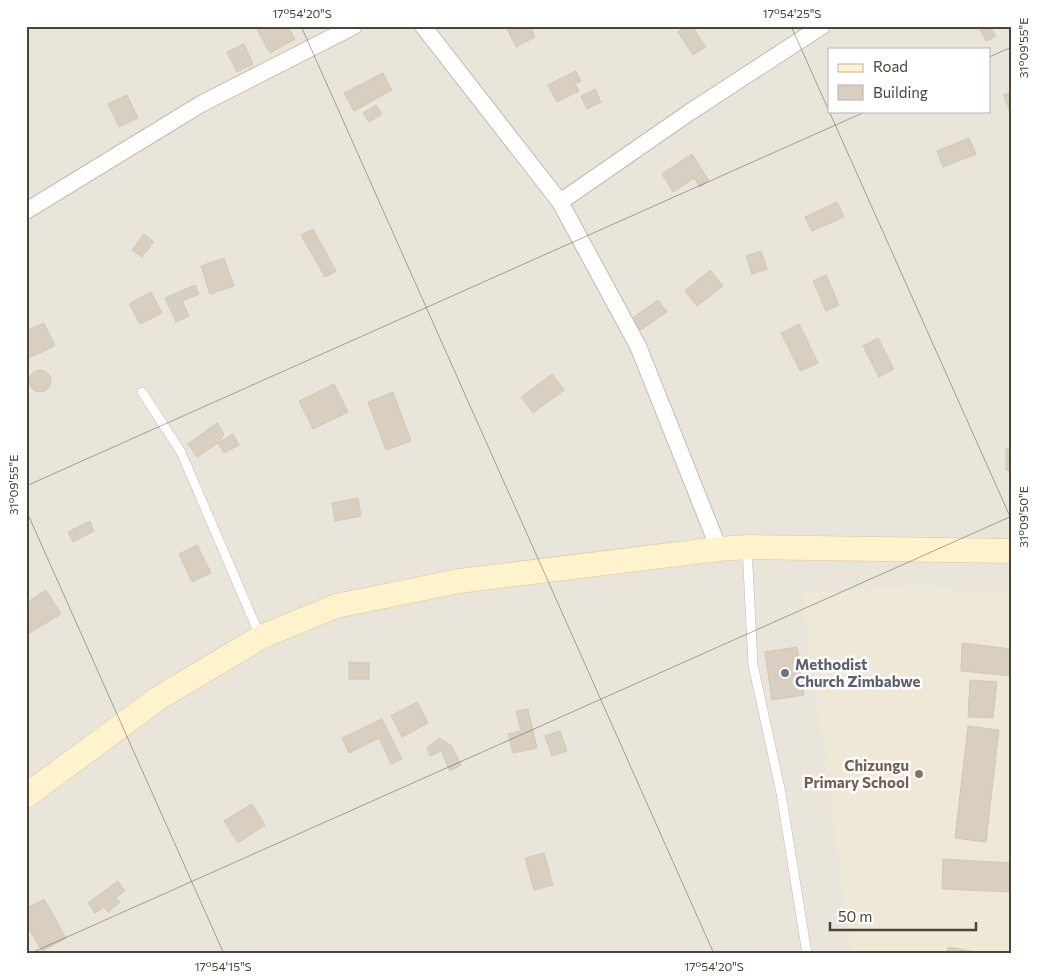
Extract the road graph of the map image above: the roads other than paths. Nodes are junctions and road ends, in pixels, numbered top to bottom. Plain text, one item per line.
1 (354, 26) edge
2 (423, 26) edge
3 (822, 26) edge
4 (560, 202) junction
5 (26, 212) edge
6 (142, 392) dead end
7 (747, 547) junction
8 (719, 549) junction
9 (1012, 551) edge
10 (261, 637) junction
11 (26, 796) edge
12 (807, 954) edge

1 - 5 street
2 - 4 street
3 - 4 street
4 - 8 street
6 - 10 lane
7 - 8 street
7 - 9 street
7 - 12 lane
8 - 10 street
10 - 11 street

